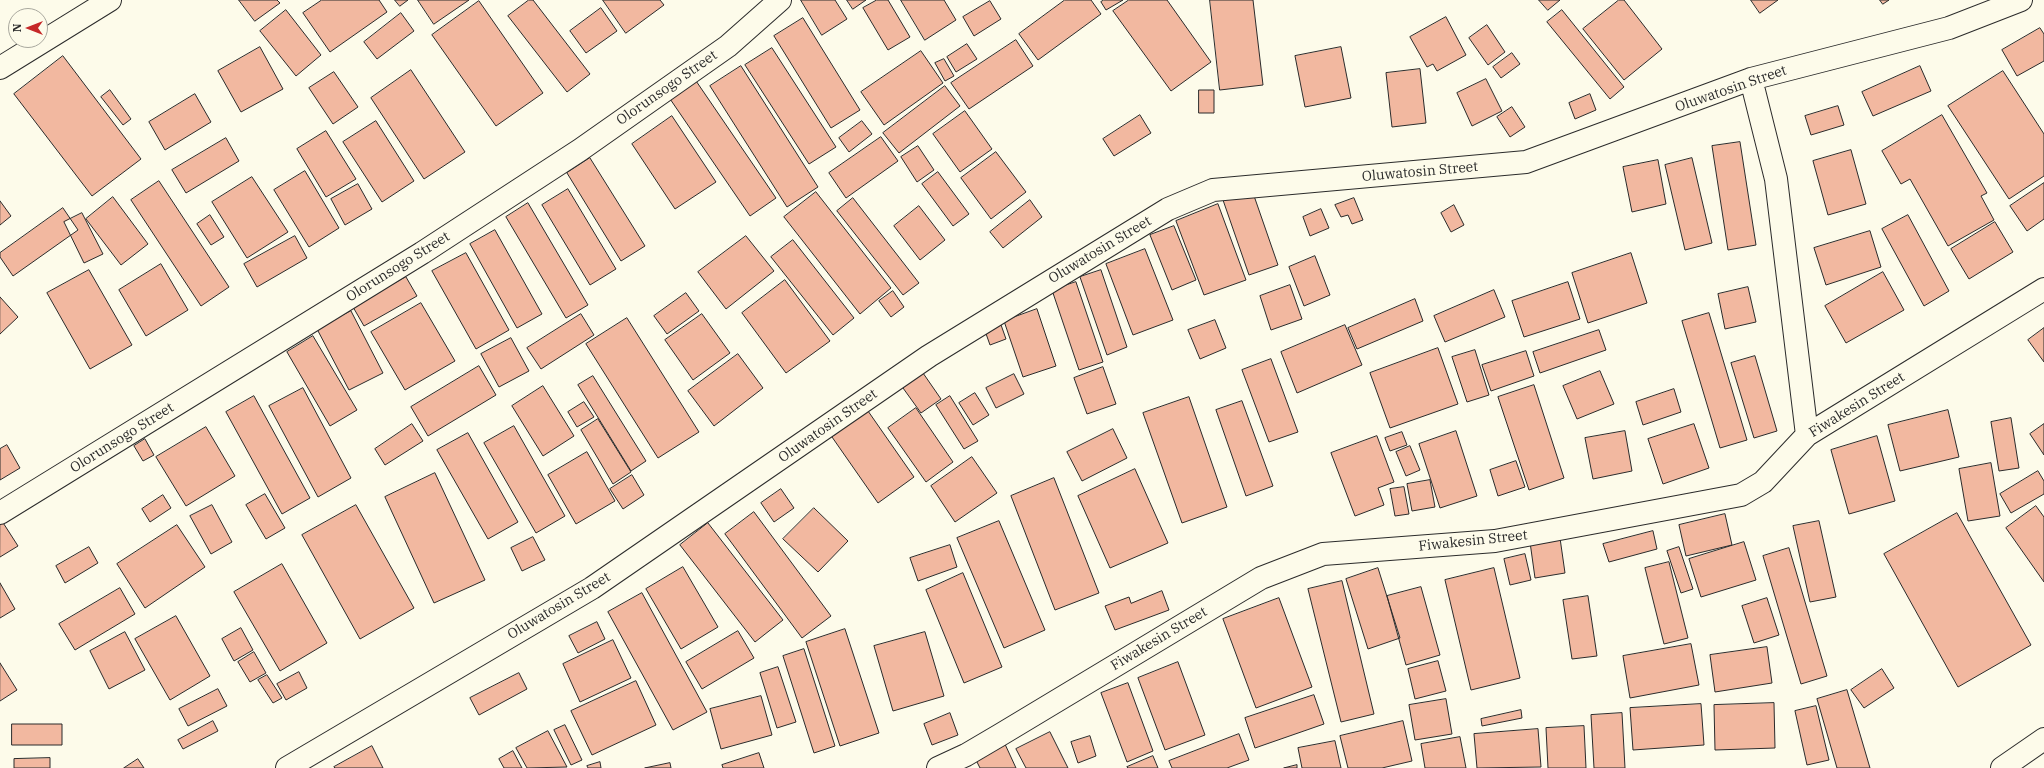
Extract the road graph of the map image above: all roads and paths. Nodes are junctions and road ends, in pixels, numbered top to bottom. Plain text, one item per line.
1 (110, 0) edge
2 (780, 0) edge
3 (2022, 0) edge
4 (0, 68) edge
5 (1751, 79) junction
6 (2044, 289) edge
7 (1807, 435) junction
8 (0, 513) edge
9 (2044, 739) edge
10 (287, 768) edge
11 (938, 768) edge
12 (2002, 768) edge

1 - 4 street
2 - 8 street, Olorunsogo Street
3 - 5 street, Oluwatosin Street
5 - 7 street
5 - 10 street, Oluwatosin Street
6 - 7 street, Fiwakesin Street
7 - 11 street, Fiwakesin Street
9 - 12 street

